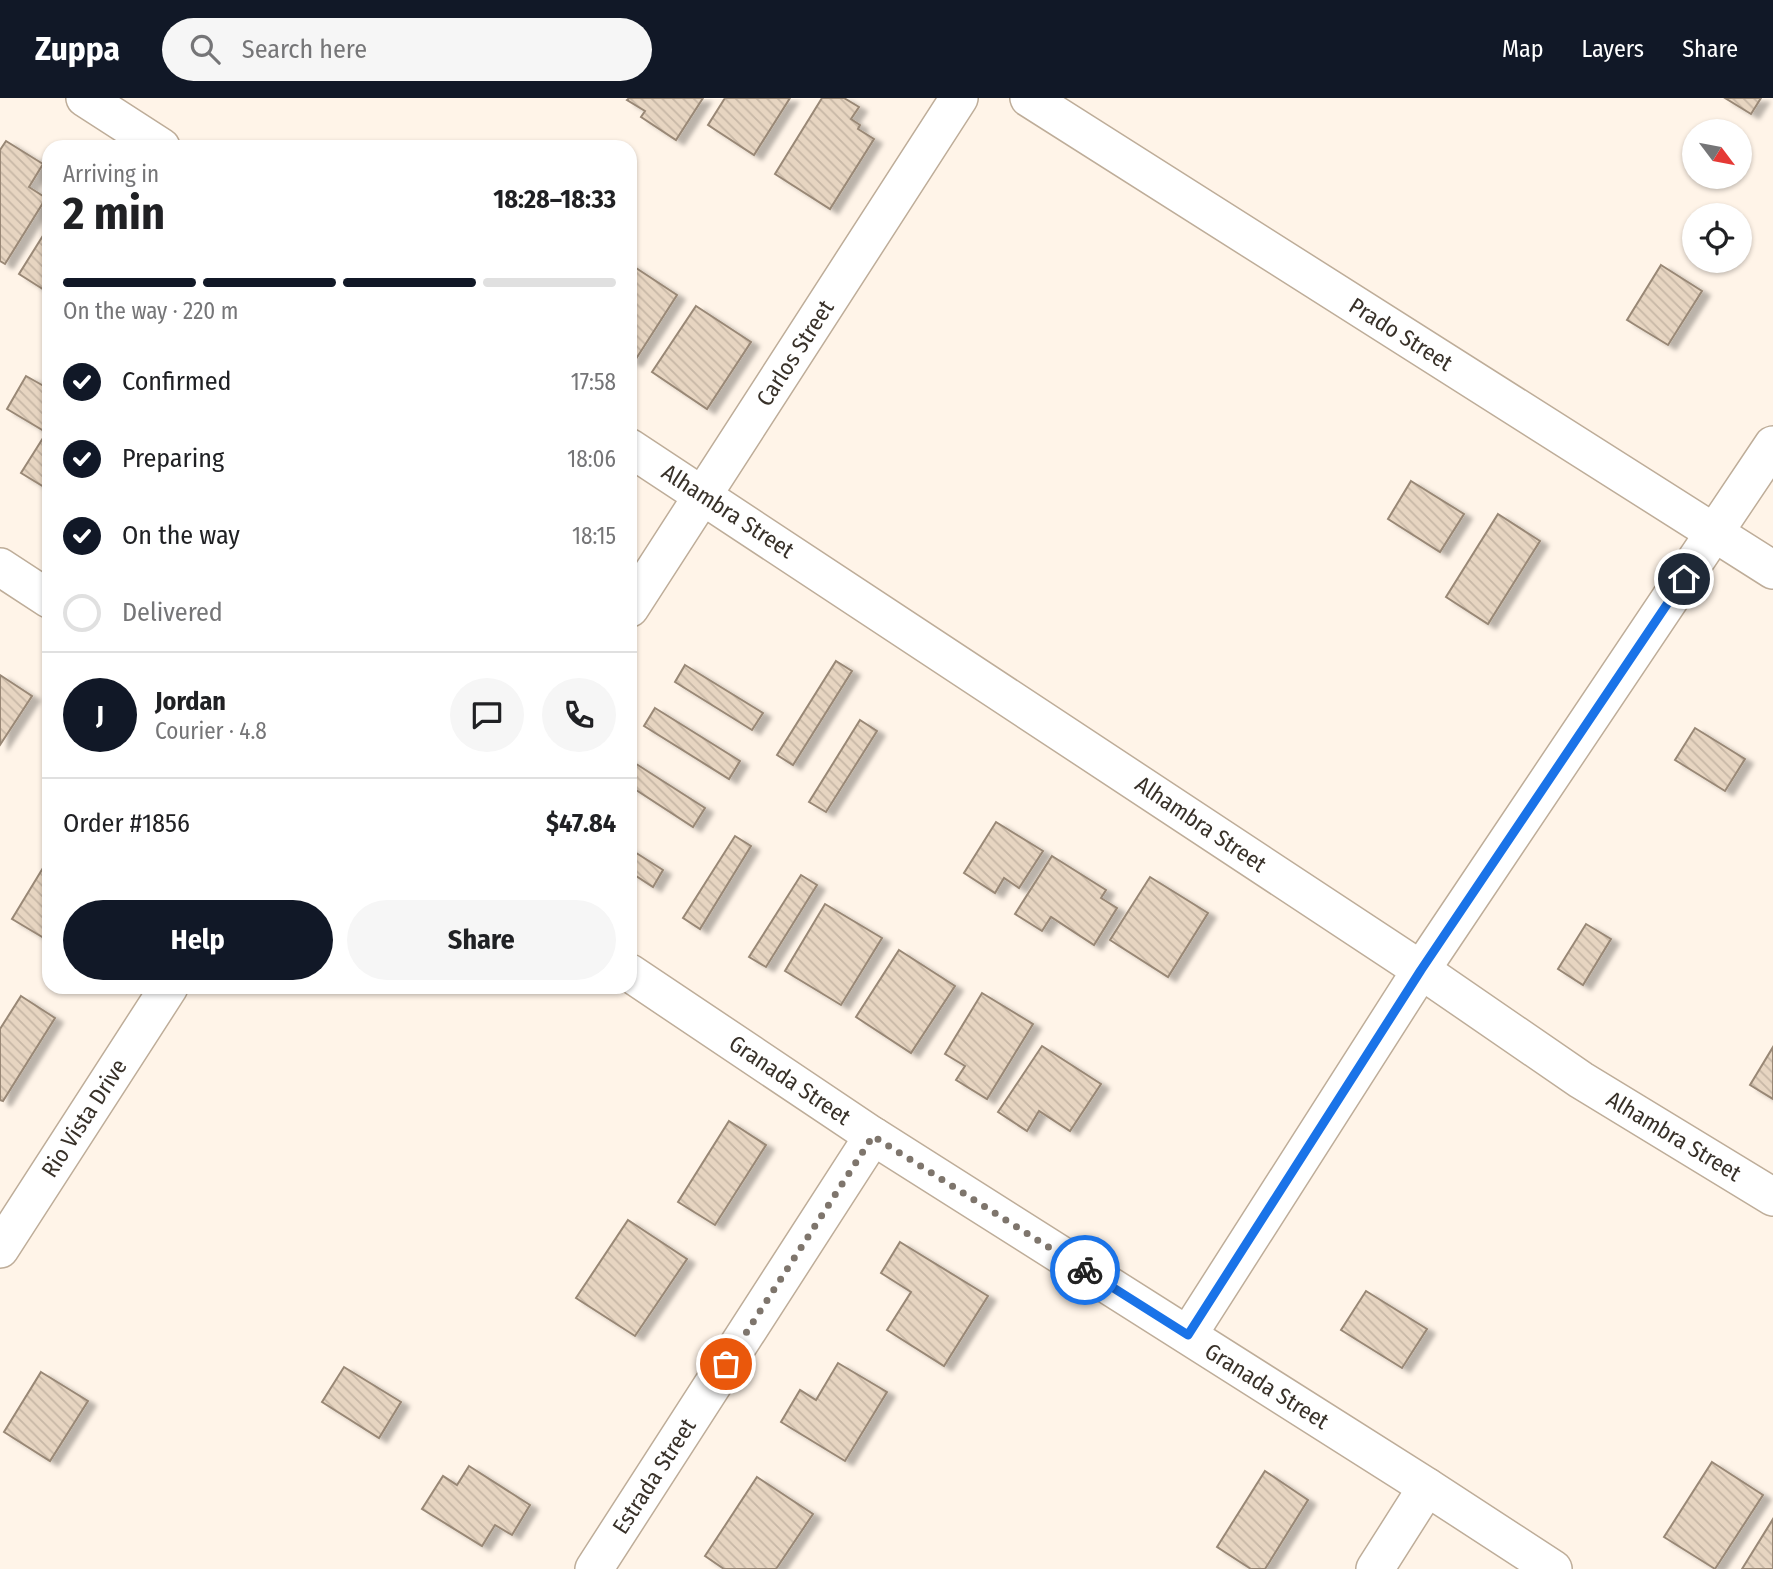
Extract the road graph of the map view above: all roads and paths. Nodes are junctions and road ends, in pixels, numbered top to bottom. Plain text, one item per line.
1 (85, 98) edge
2 (960, 98) edge
3 (1029, 98) edge
4 (150, 140) edge
5 (1773, 445) edge
6 (637, 453) edge
7 (703, 495) junction
8 (1714, 533) junction
9 (0, 567) edge
10 (1773, 570) edge
11 (42, 594) edge
12 (637, 596) edge
13 (1421, 970) junction
14 (637, 978) edge
15 (164, 994) edge
16 (873, 1136) junction
17 (1773, 1197) edge
18 (0, 1249) edge
19 (1188, 1335) junction
20 (1427, 1487) junction
21 (594, 1569) edge
22 (1375, 1569) edge
23 (1553, 1569) edge

1 - 4 street
2 - 7 street, Carlos Street
3 - 8 street, Prado Street
5 - 8 street
6 - 7 street, Alhambra Street
7 - 12 street, Carlos Street
7 - 13 street, Alhambra Street
8 - 10 street, Prado Street
8 - 13 street
9 - 11 street
13 - 17 street, Alhambra Street
13 - 19 street
14 - 16 street, Granada Street
15 - 18 street, Rio Vista Drive
16 - 19 street, Granada Street
16 - 21 street, Estrada Street
19 - 20 street, Granada Street
20 - 22 street
20 - 23 street, Granada Street

